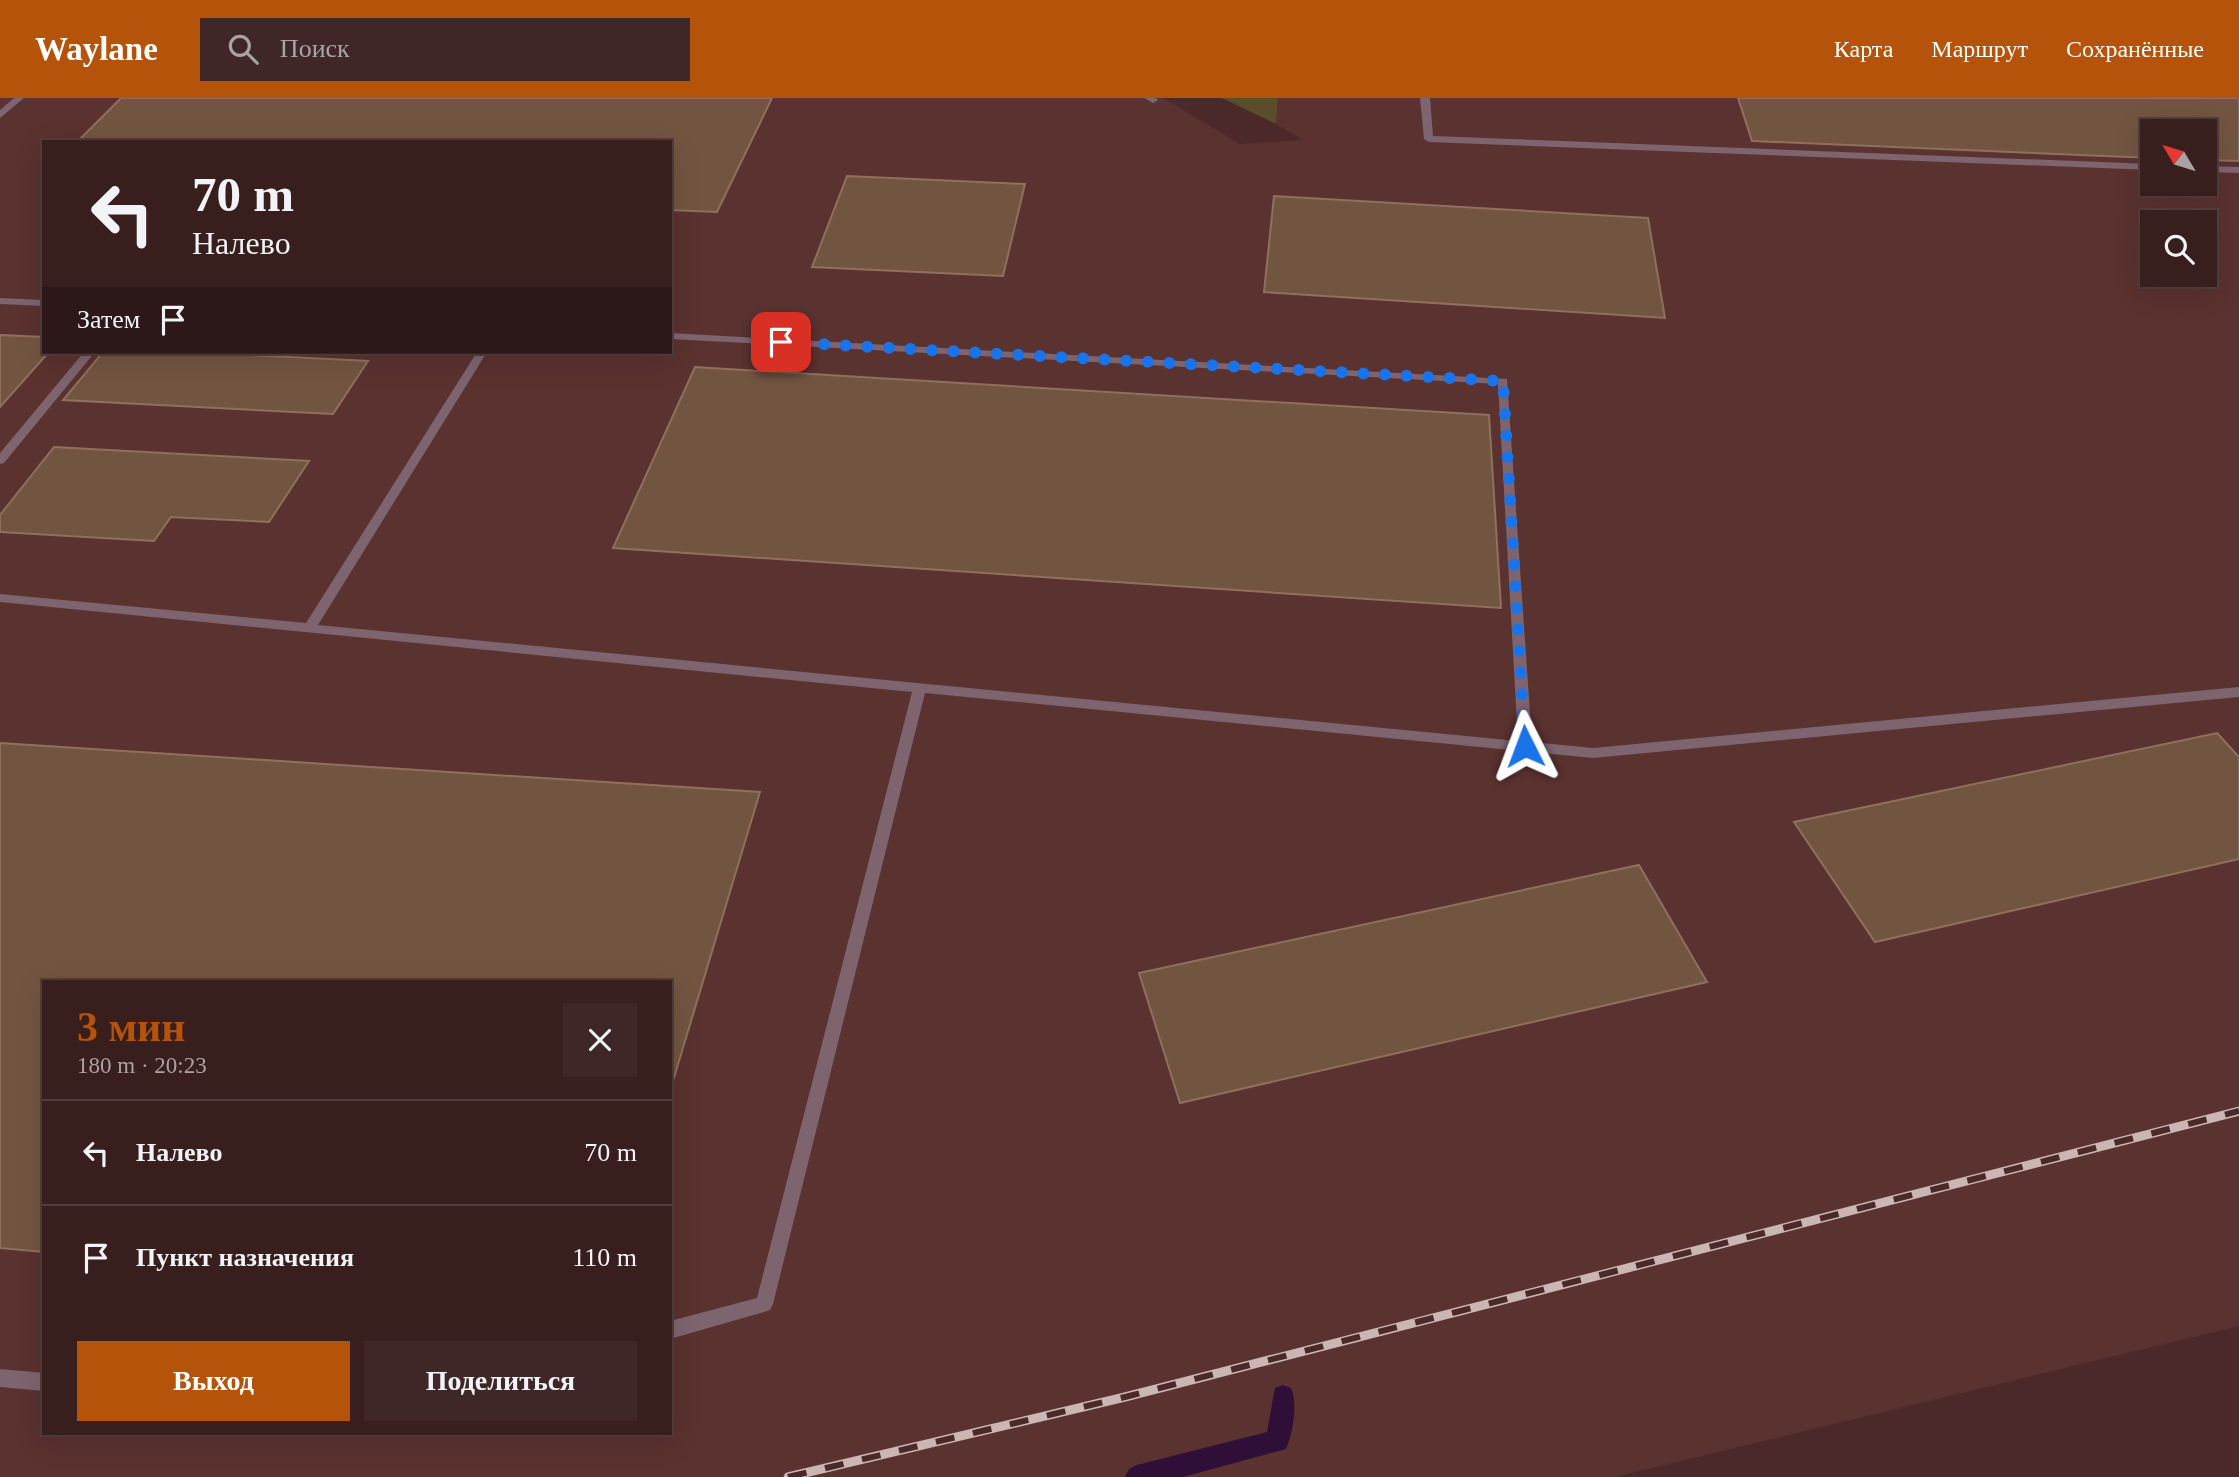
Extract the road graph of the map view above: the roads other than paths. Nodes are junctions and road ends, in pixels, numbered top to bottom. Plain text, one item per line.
1 (19, 98) edge
2 (1425, 98) edge
3 (0, 115) edge
4 (2140, 167) edge
5 (2217, 169) edge
6 (2239, 170) edge
7 (0, 301) edge
8 (42, 303) edge
9 (672, 336) edge
10 (88, 354) edge
11 (481, 354) edge
12 (0, 460) edge
13 (0, 598) edge
14 (309, 629) junction
15 (920, 688) junction
16 (2239, 692) edge
17 (1525, 746) junction
18 (672, 1328) edge
19 (0, 1378) edge
20 (42, 1382) edge

1 - 3 lane
2 - 4 lane
5 - 6 lane
7 - 8 lane
9 - 17 lane
10 - 12 lane
11 - 14 lane
13 - 14 lane
14 - 15 lane
15 - 17 lane
15 - 18 lane
16 - 17 lane
19 - 20 lane

